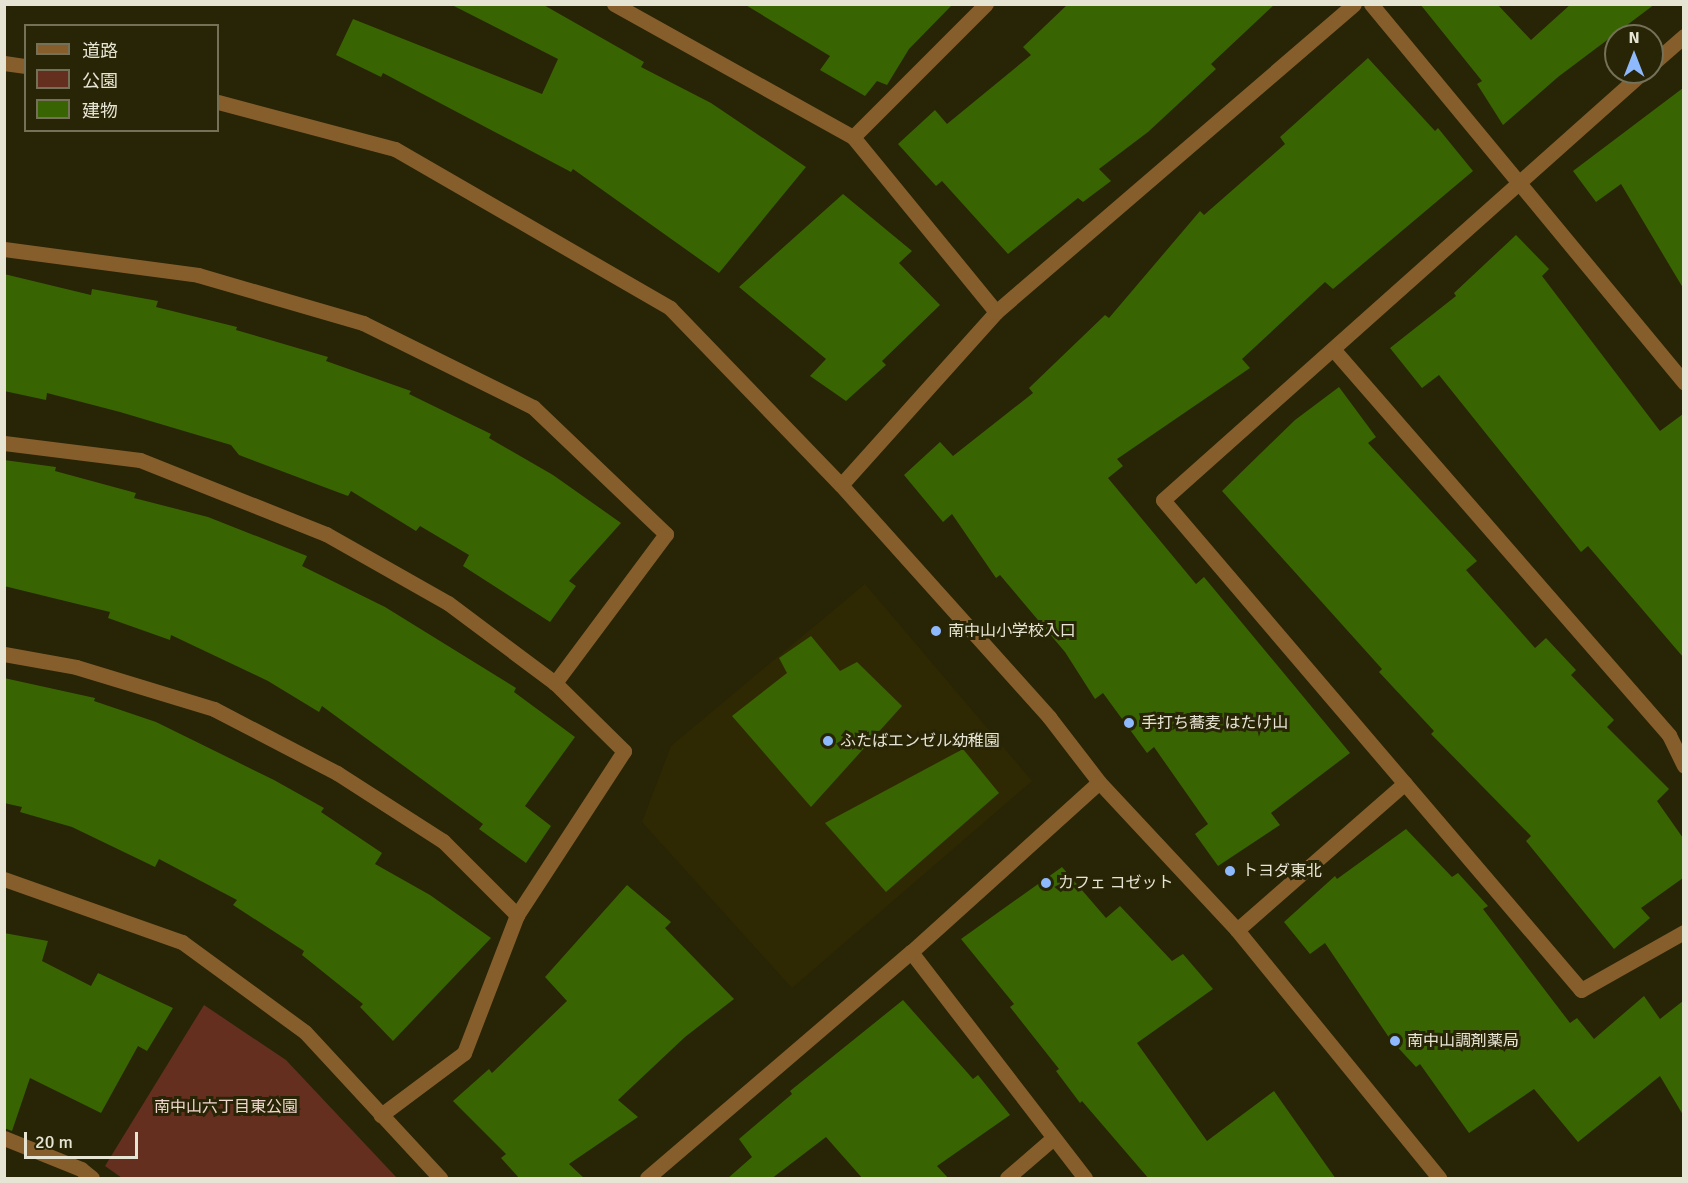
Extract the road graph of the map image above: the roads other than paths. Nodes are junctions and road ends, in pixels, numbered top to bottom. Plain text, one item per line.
1 (614, 4) edge
2 (986, 4) edge
3 (1354, 4) edge
4 (1371, 4) edge
5 (1683, 36) edge
6 (1664, 53) edge
7 (4, 63) edge
8 (24, 66) edge
9 (1630, 84) edge
10 (219, 102) edge
11 (852, 137) junction
12 (1520, 182) junction
13 (4, 249) edge
14 (996, 312) junction
15 (1333, 349) junction
16 (1683, 383) edge
17 (4, 442) edge
18 (841, 485) junction
19 (4, 654) edge
20 (555, 683) junction
21 (1683, 766) edge
22 (1099, 782) junction
23 (1405, 783) junction
24 (4, 879) edge
25 (518, 915) junction
26 (1237, 930) junction
27 (1683, 932) edge
28 (910, 952) junction
29 (381, 1115) junction
30 (4, 1138) edge
31 (1052, 1139) junction
32 (92, 1179) edge
33 (440, 1179) edge
34 (647, 1179) edge
35 (1007, 1179) edge
36 (1084, 1179) edge
37 (1439, 1179) edge

1 - 11 street
2 - 11 street
3 - 14 street
4 - 12 street
5 - 6 street
7 - 8 street
9 - 12 street
10 - 18 street
11 - 14 street
12 - 15 street
12 - 16 street
13 - 20 street
14 - 18 street
15 - 21 street
15 - 23 street
17 - 20 street
18 - 22 street
19 - 25 street
20 - 25 street
22 - 26 street
22 - 28 street
23 - 26 street
23 - 27 street
24 - 29 street
25 - 29 street
26 - 37 street
28 - 31 street
28 - 34 street
29 - 33 street
30 - 32 street
31 - 35 street
31 - 36 street

